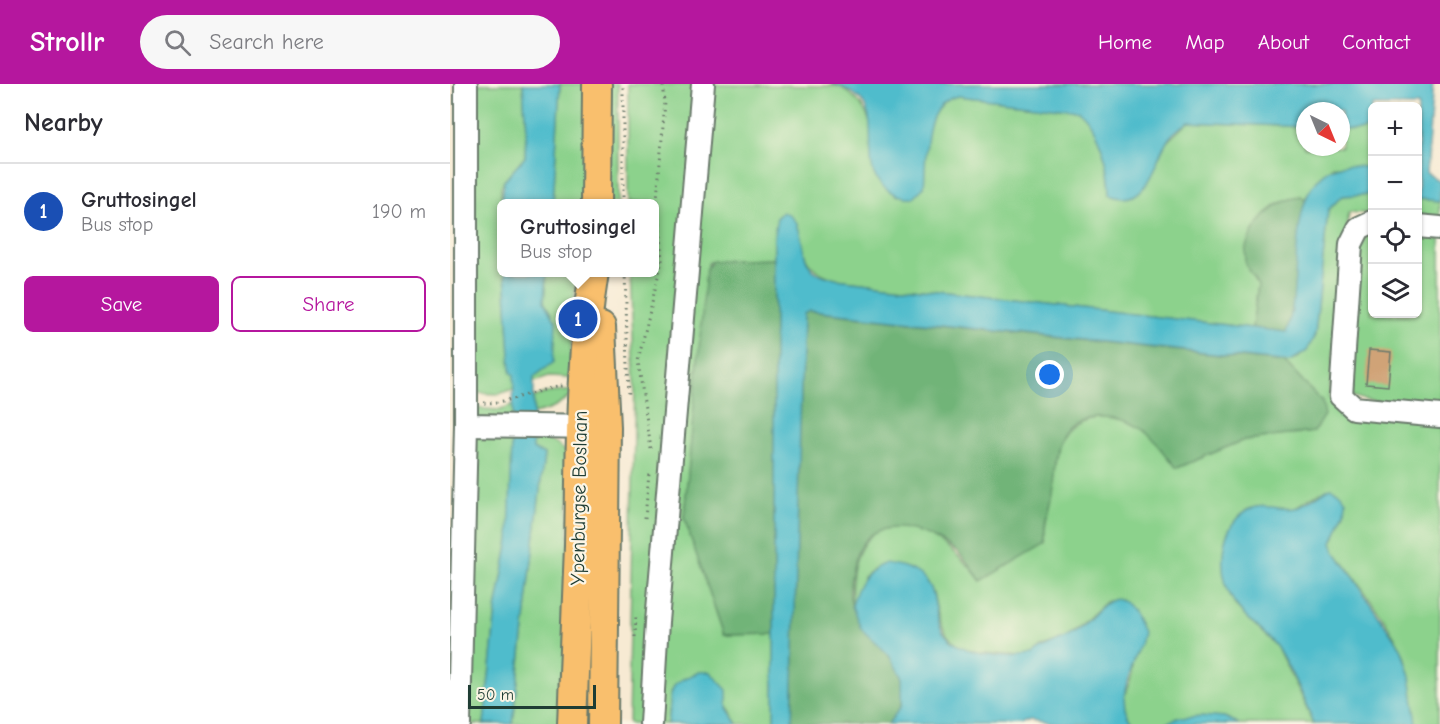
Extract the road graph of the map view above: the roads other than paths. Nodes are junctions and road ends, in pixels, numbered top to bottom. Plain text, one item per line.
1 (466, 84) edge
2 (597, 84) edge
3 (703, 84) edge
4 (596, 199) edge
5 (1368, 224) edge
6 (1422, 226) edge
7 (1440, 228) edge
8 (595, 277) edge
9 (458, 380) edge
10 (1440, 416) edge
11 (465, 425) junction
12 (580, 426) junction
13 (457, 469) edge
14 (456, 710) edge
15 (572, 724) edge
16 (603, 724) edge
17 (651, 724) edge

1 - 9 street
2 - 4 main road
3 - 17 street
5 - 10 street
6 - 7 street
8 - 12 main road, Ypenburgse Boslaan
9 - 11 street
11 - 12 street
11 - 13 street
12 - 15 main road, Ypenburgse Boslaan
12 - 16 main road, Ypenburgse Boslaan
13 - 14 street

